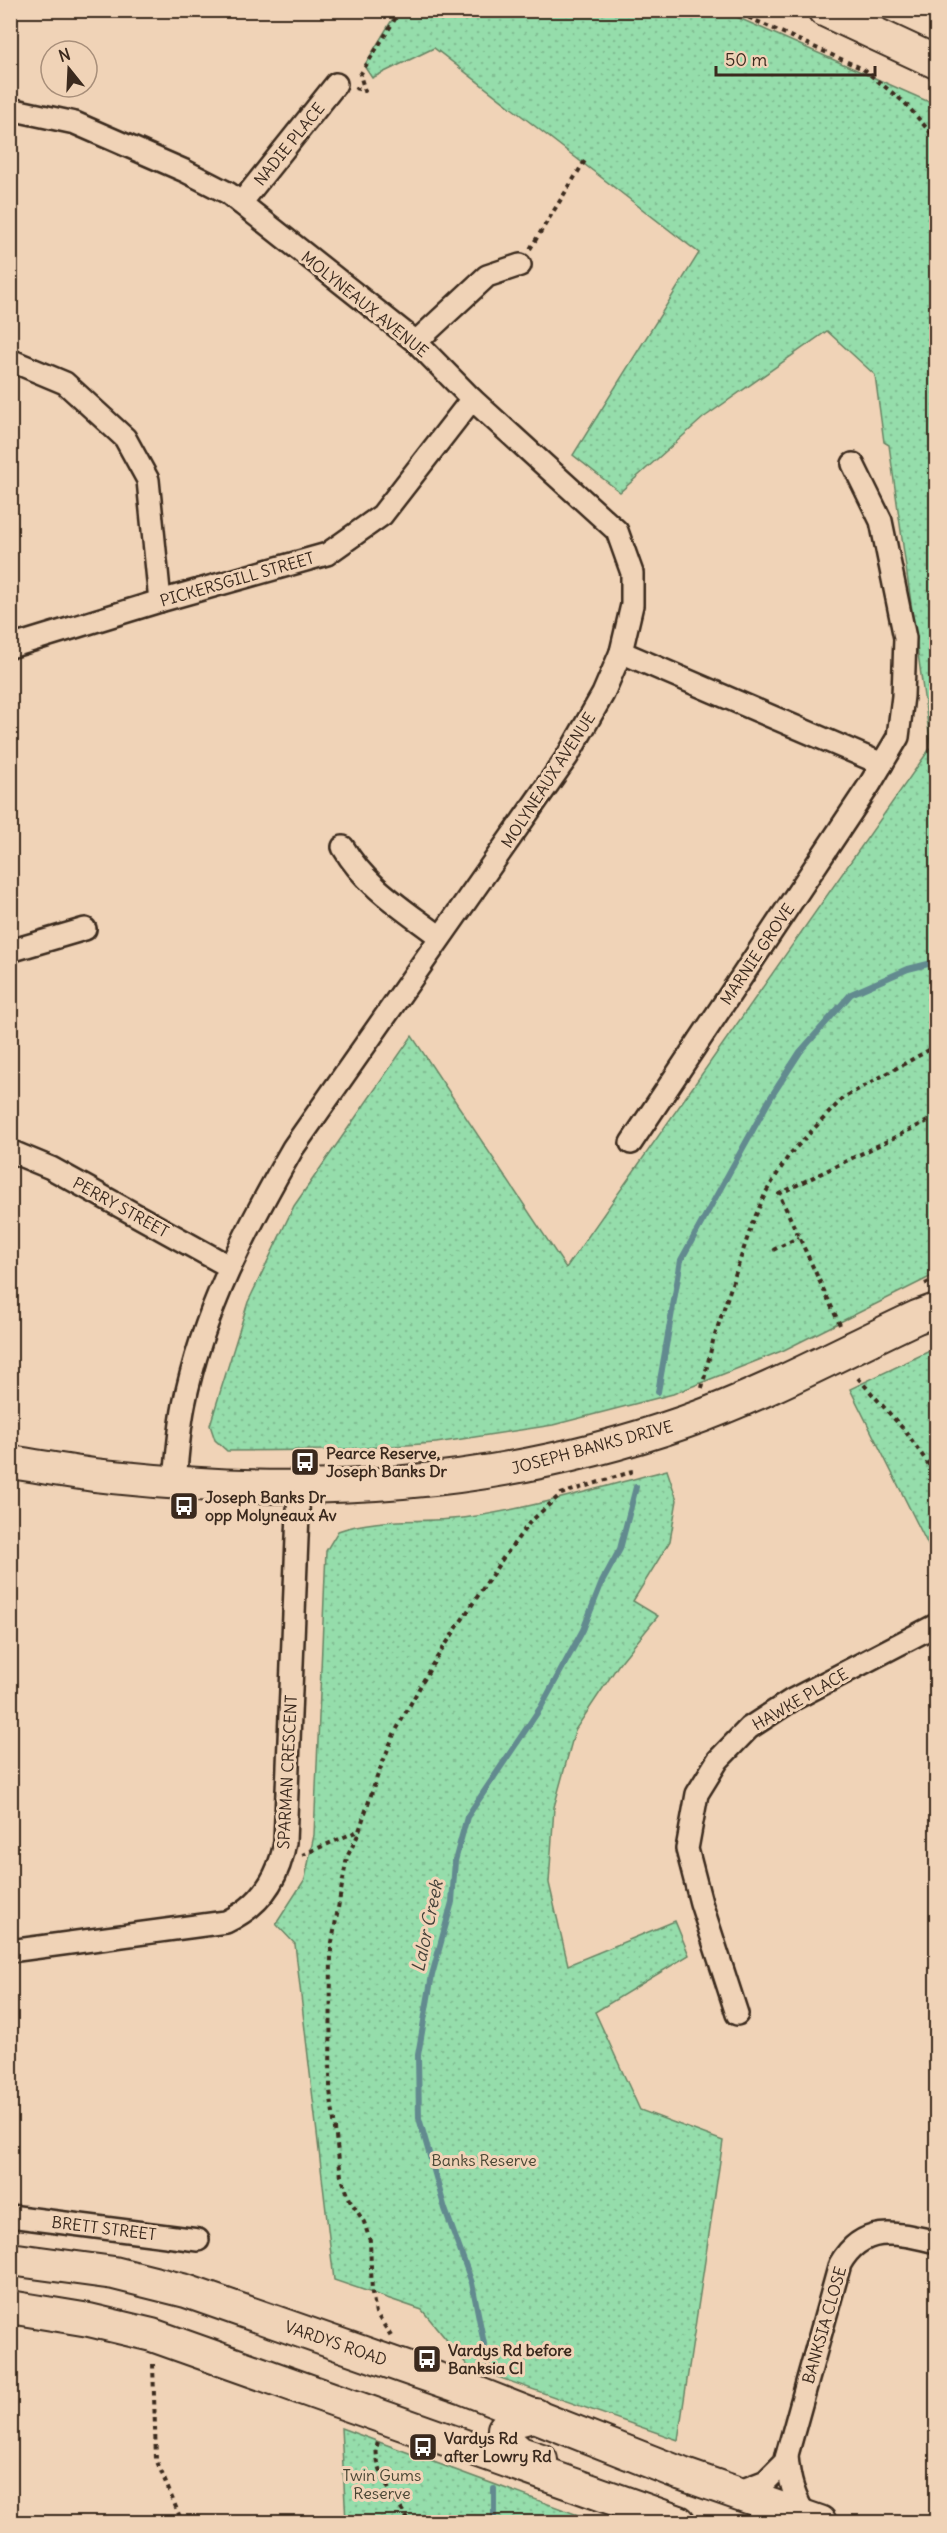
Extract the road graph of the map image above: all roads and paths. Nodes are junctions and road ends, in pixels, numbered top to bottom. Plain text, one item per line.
1 (398, 10) edge
2 (732, 10) edge
3 (824, 10) edge
4 (936, 62) edge
5 (336, 84) joint
6 (10, 109) edge
7 (936, 139) edge
8 (586, 159) dead end
9 (241, 204) junction
10 (520, 265) joint
11 (416, 342) junction
12 (10, 360) edge
13 (472, 399) junction
14 (853, 464) dead end
15 (160, 601) junction
16 (10, 647) edge
17 (621, 652) junction
18 (882, 764) junction
19 (343, 847) dead end
20 (85, 929) dead end
21 (440, 937) junction
22 (10, 951) edge
23 (936, 1046) edge
24 (936, 1117) edge
25 (631, 1143) dead end
26 (10, 1151) edge
27 (799, 1238) junction
28 (773, 1250) dead end
29 (230, 1267) junction
30 (936, 1310) edge
31 (841, 1326) dead end
32 (858, 1378) dead end
33 (702, 1388) dead end
34 (10, 1462) edge
35 (631, 1473) dead end
36 (936, 1475) edge
37 (175, 1483) junction
38 (299, 1487) junction
39 (936, 1625) edge
40 (359, 1830) junction
41 (282, 1864) junction
42 (10, 1951) edge
43 (737, 2014) dead end
44 (10, 2216) edge
45 (198, 2240) dead end
46 (936, 2242) edge
47 (10, 2259) edge
48 (10, 2307) edge
49 (394, 2342) dead end
50 (153, 2364) dead end
51 (536, 2415) junction
52 (379, 2436) dead end
53 (787, 2456) junction
54 (735, 2493) junction
55 (635, 2509) junction
56 (814, 2520) edge
57 (183, 2523) edge
58 (410, 2523) edge
59 (679, 2523) edge

1 - 5 path
2 - 7 path
3 - 4 main road
5 - 9 street, NADIE PLACE
6 - 9 street, MOLYNEAUX AVENUE
8 - 10 path
9 - 11 street, MOLYNEAUX AVENUE
10 - 11 street
11 - 13 street, MOLYNEAUX AVENUE
12 - 15 street
13 - 15 street, PICKERSGILL STREET
13 - 17 street, MOLYNEAUX AVENUE
14 - 18 street, MARNIE GROVE
15 - 16 street, PICKERSGILL STREET
17 - 18 street
17 - 21 street, MOLYNEAUX AVENUE
18 - 25 street, MARNIE GROVE
19 - 21 street
20 - 22 street
21 - 29 street, MOLYNEAUX AVENUE
23 - 33 path
24 - 27 path
26 - 29 street, PERRY STREET
27 - 28 path
27 - 31 path
29 - 37 street, MOLYNEAUX AVENUE
30 - 38 main road, JOSEPH BANKS DRIVE
32 - 36 path
34 - 37 main road, JOSEPH BANKS DRIVE
35 - 40 path
37 - 38 main road, JOSEPH BANKS DRIVE
38 - 41 street, SPARMAN CRESCENT
39 - 43 street, HAWKE PLACE
40 - 41 path
40 - 49 path
41 - 42 street, SPARMAN CRESCENT
44 - 45 street, BRETT STREET
46 - 53 street, BANKSIA CLOSE
47 - 51 main road, VARDYS ROAD
48 - 55 main road
50 - 57 path
51 - 54 main road, VARDYS ROAD
51 - 55 main road
52 - 58 path
53 - 54 street, BANKSIA CLOSE
53 - 56 street, BANKSIA CLOSE
54 - 56 main road, VARDYS ROAD
55 - 59 main road

